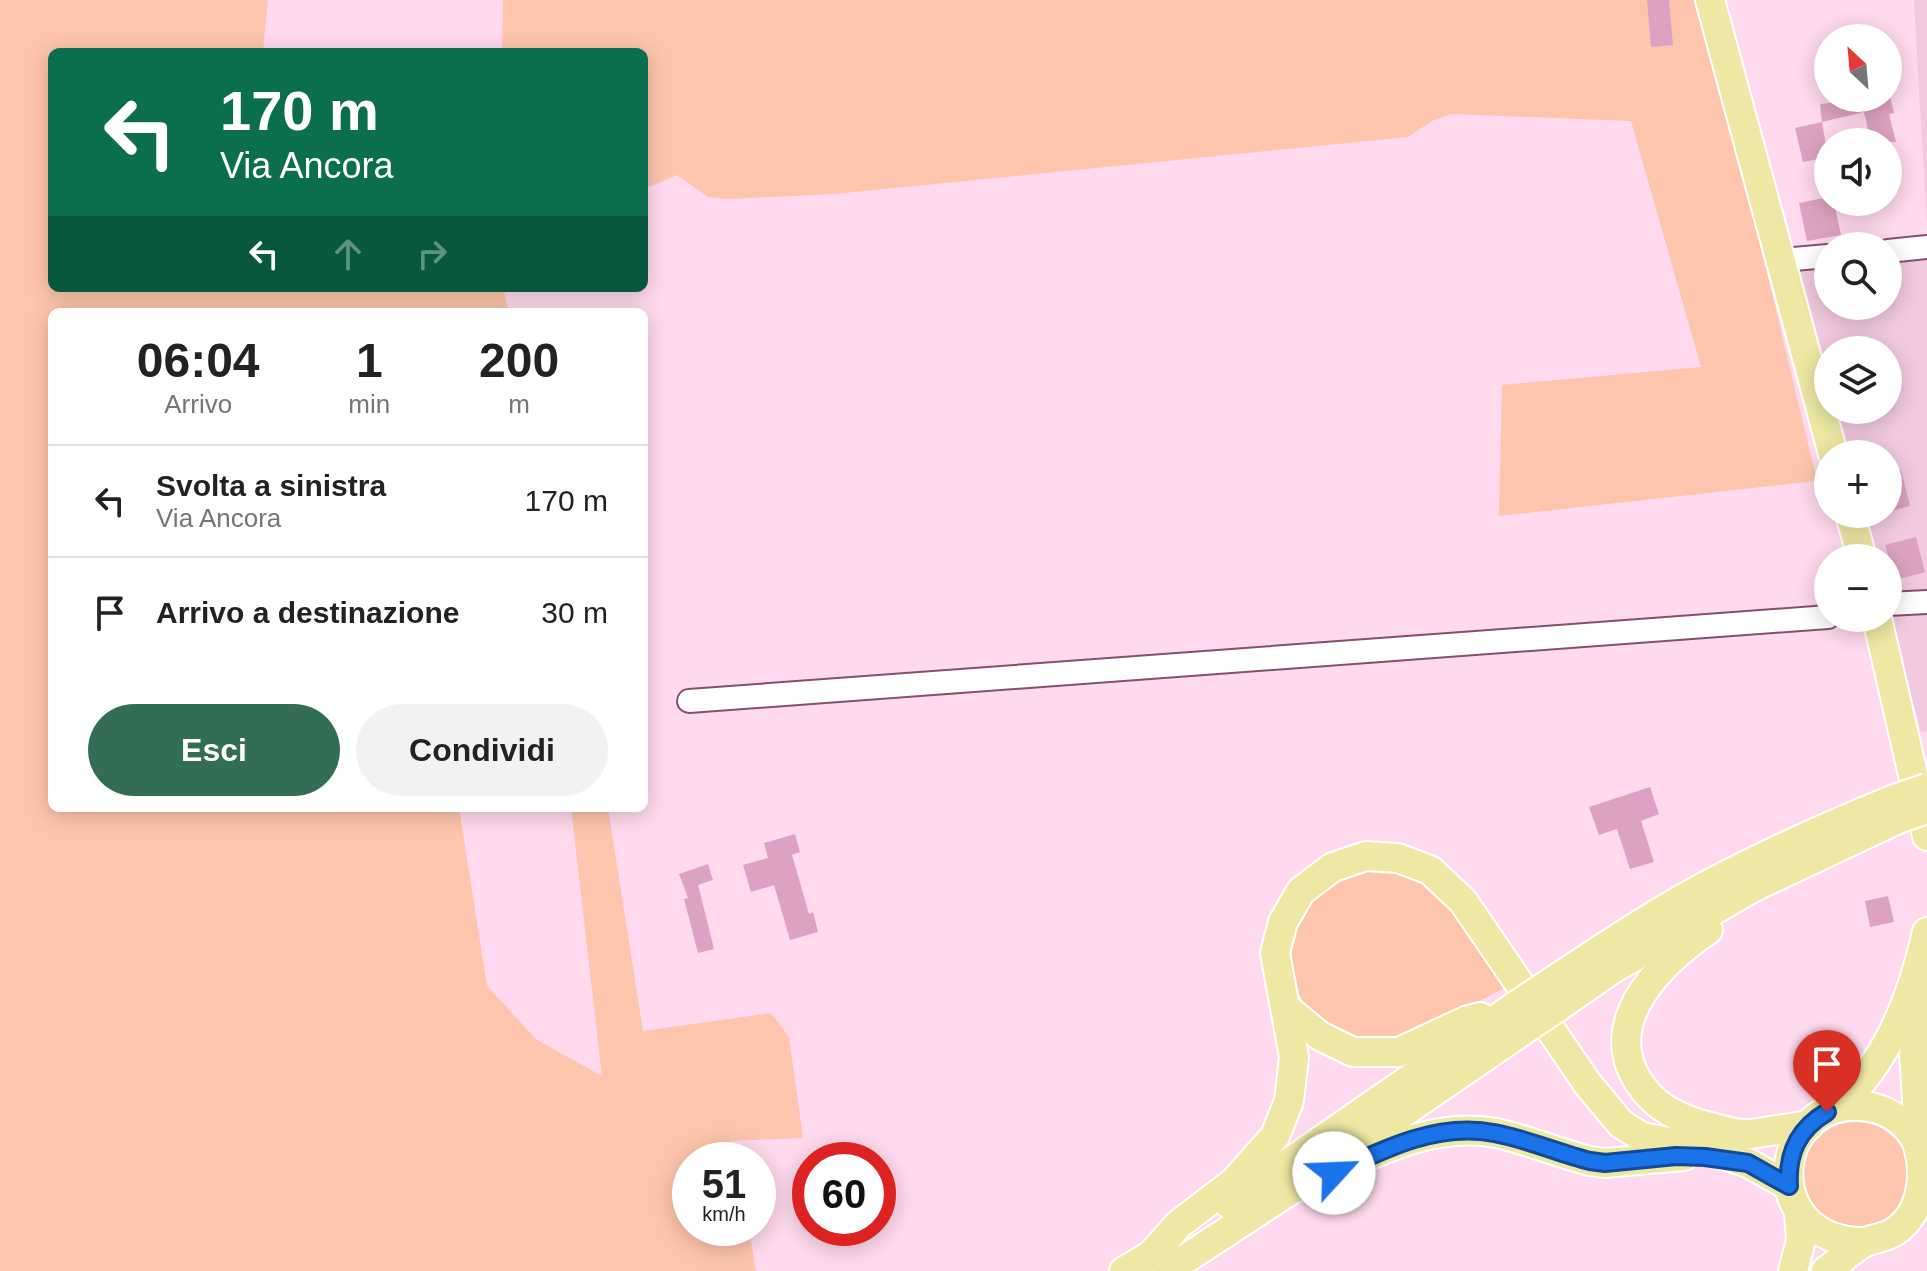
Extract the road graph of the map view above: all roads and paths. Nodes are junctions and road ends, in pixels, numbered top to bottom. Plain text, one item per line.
1 (1710, 0) edge
2 (1927, 247) edge
3 (1902, 250) edge
4 (1814, 257) edge
5 (1782, 260) junction
6 (1829, 440) edge
7 (1927, 602) edge
8 (1902, 603) edge
9 (1814, 618) edge
10 (1880, 632) edge
11 (689, 701) dead end
12 (1927, 788) edge
13 (1927, 809) edge
14 (1895, 810) junction
15 (1927, 836) edge
16 (1754, 887) junction
17 (1927, 932) edge
18 (1927, 970) edge
19 (1548, 999) junction
20 (1286, 1008) junction
21 (1518, 1014) junction
22 (1595, 1093) junction
23 (1837, 1108) junction
24 (1809, 1125) junction
25 (1734, 1133) junction
26 (1748, 1163) junction
27 (1924, 1163) edge
28 (1789, 1186) junction
29 (1292, 1189) junction
30 (1799, 1212) junction
31 (1917, 1219) edge
32 (1863, 1242) junction
33 (1159, 1263) edge
34 (1124, 1271) edge
35 (1793, 1271) edge
36 (1826, 1271) edge

1 - 5 main road
2 - 3 street
4 - 5 street
5 - 6 main road
7 - 8 street
9 - 11 street
10 - 15 main road
12 - 14 main road, bridge
13 - 14 main road, bridge
14 - 16 main road
14 - 19 main road
16 - 19 main road
16 - 25 main road
17 - 23 main road
18 - 27 main road
19 - 21 main road, bridge
20 - 21 main road
20 - 22 main road
20 - 33 main road
21 - 29 main road
21 - 33 main road
22 - 25 main road
22 - 26 main road
23 - 24 main road
23 - 27 main road
24 - 25 main road
24 - 28 main road
26 - 28 main road
26 - 29 main road
27 - 31 main road
28 - 30 main road
29 - 33 main road
30 - 32 main road
30 - 35 main road
31 - 32 main road
32 - 36 main road
33 - 34 main road

